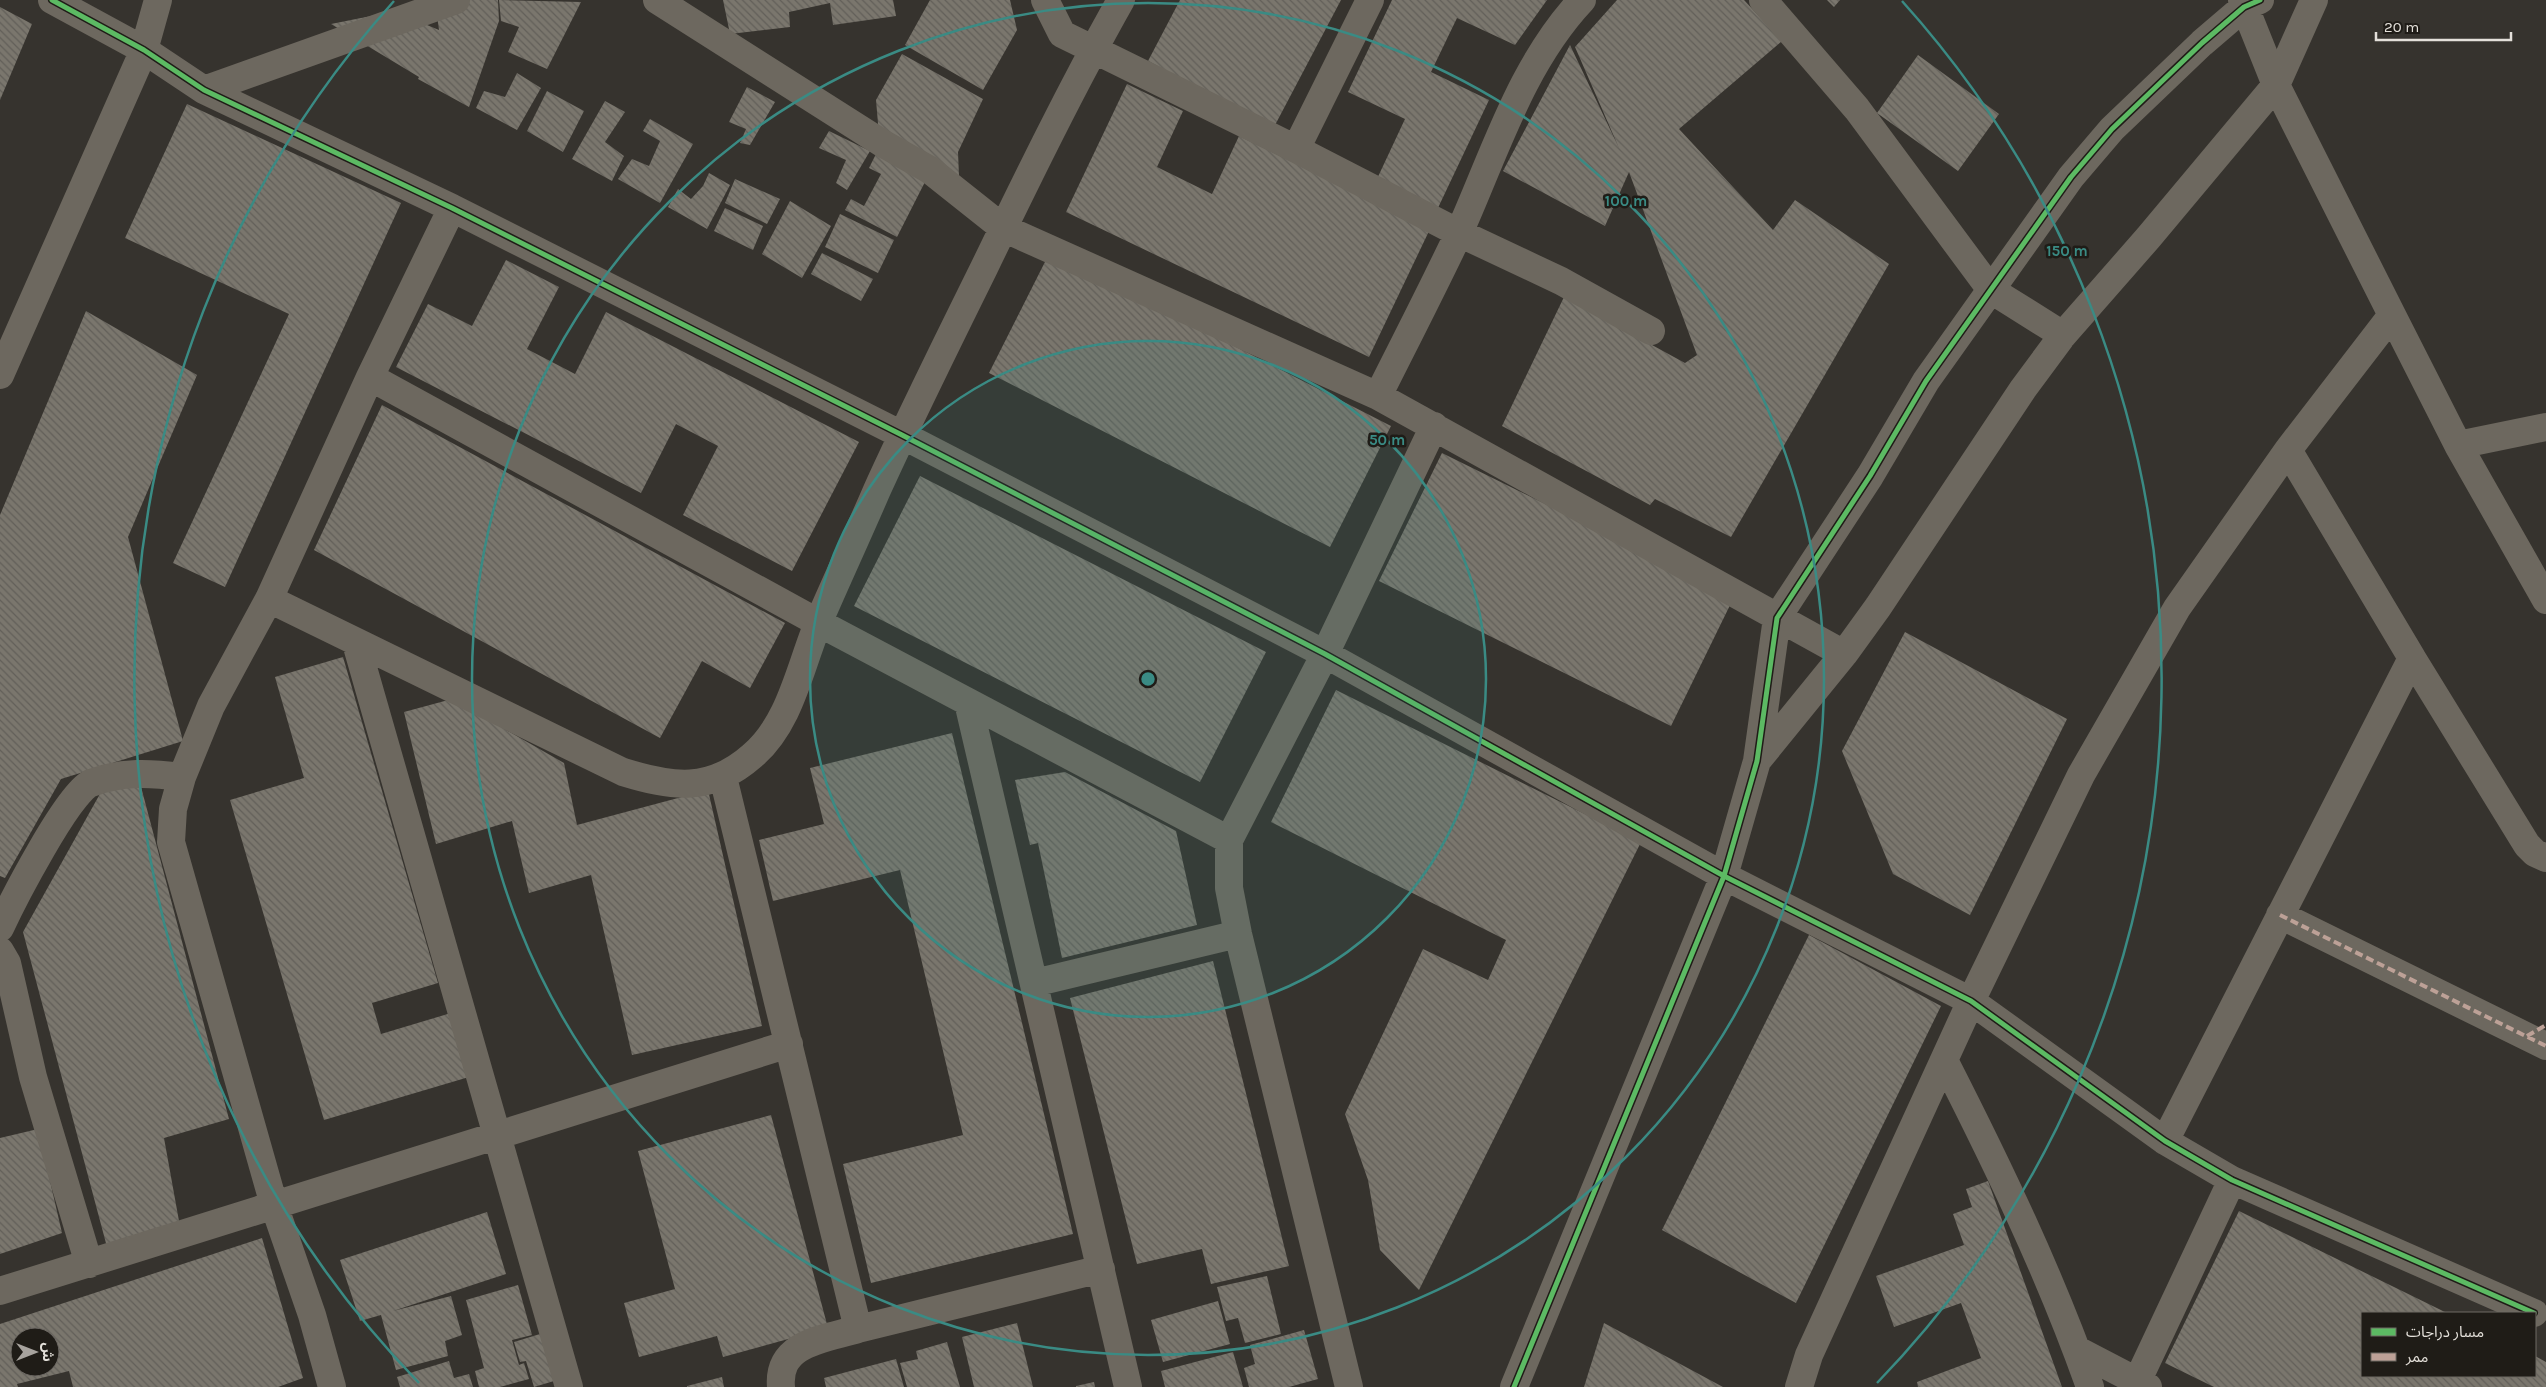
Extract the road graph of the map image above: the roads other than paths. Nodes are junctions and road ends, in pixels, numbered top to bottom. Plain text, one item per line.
1 (52, 0) edge
2 (158, 0) edge
3 (456, 0) edge
4 (657, 0) edge
5 (1045, 0) edge
6 (1121, 0) edge
7 (1370, 0) edge
8 (1582, 0) edge
9 (1763, 0) edge
10 (2314, 0) edge
11 (2249, 2) edge
12 (144, 50) junction
13 (1093, 50) junction
14 (2276, 85) junction
15 (204, 90) junction
16 (1296, 149) junction
17 (452, 208) junction
18 (1003, 228) junction
19 (1459, 233) junction
20 (1992, 290) junction
21 (2392, 315) junction
22 (1651, 331) dead end
23 (2063, 335) junction
24 (0, 374) edge
25 (370, 377) junction
26 (1378, 396) junction
27 (1434, 426) junction
28 (2546, 427) edge
29 (902, 435) junction
30 (2458, 445) junction
31 (2288, 450) junction
32 (269, 599) junction
33 (2546, 600) edge
34 (1777, 618) junction
35 (819, 623) junction
36 (356, 643) junction
37 (1325, 654) junction
38 (1844, 654) junction
39 (2412, 658) junction
40 (968, 702) junction
41 (1757, 761) junction
42 (182, 777) junction
43 (723, 777) junction
44 (1228, 840) junction
45 (2546, 858) edge
46 (1724, 876) junction
47 (2280, 915) junction
48 (2, 917) edge
49 (1238, 934) junction
50 (0, 951) edge
51 (1034, 983) junction
52 (1971, 1001) junction
53 (2540, 1036) edge
54 (789, 1044) junction
55 (1945, 1062) junction
56 (497, 1135) junction
57 (2165, 1141) junction
58 (2232, 1180) junction
59 (274, 1205) junction
60 (89, 1264) junction
61 (1101, 1269) junction
62 (0, 1291) edge
63 (2532, 1312) edge
64 (858, 1329) junction
65 (2077, 1350) junction
66 (2142, 1385) edge
67 (332, 1387) edge
68 (569, 1387) edge
69 (781, 1387) edge
70 (1128, 1387) edge
71 (1349, 1387) edge
72 (1514, 1387) edge
73 (1799, 1387) edge
74 (2090, 1387) edge

1 - 12 street
2 - 12 street
3 - 15 street
4 - 18 street
5 - 13 street
6 - 13 street
7 - 16 street
8 - 19 street
9 - 20 street
10 - 14 street
11 - 14 street
11 - 20 street
12 - 15 street
12 - 24 street
13 - 16 street
13 - 18 street
14 - 21 street
14 - 23 street
15 - 17 street
16 - 19 street
17 - 25 street
17 - 29 street
18 - 26 street
18 - 29 street
19 - 22 street
19 - 26 street
20 - 23 street
20 - 34 street
21 - 30 street
21 - 31 street
23 - 38 street
25 - 32 street
25 - 35 street
26 - 27 street
27 - 34 street
27 - 37 street
28 - 30 street
29 - 35 street
29 - 37 street
30 - 33 street
31 - 39 street
31 - 52 street
32 - 36 street
32 - 42 street
34 - 38 street
34 - 41 street
35 - 40 street
35 - 43 street
36 - 43 street
36 - 56 street
37 - 44 street
37 - 46 street
38 - 41 street
39 - 45 street
39 - 47 street
40 - 44 street
40 - 51 street
41 - 46 street
42 - 48 street
42 - 59 street
43 - 54 street
44 - 49 street
46 - 52 street
46 - 72 street
47 - 53 street
47 - 57 street
49 - 51 street
49 - 71 street
50 - 60 street
51 - 61 street
52 - 55 street
52 - 57 street
54 - 56 street
54 - 64 street
55 - 65 street
55 - 73 street
56 - 59 street
56 - 68 street
57 - 58 street
58 - 63 street
58 - 66 street
59 - 60 street
59 - 67 street
60 - 62 street
61 - 64 street
61 - 70 street
64 - 69 street
65 - 66 street
65 - 74 street

